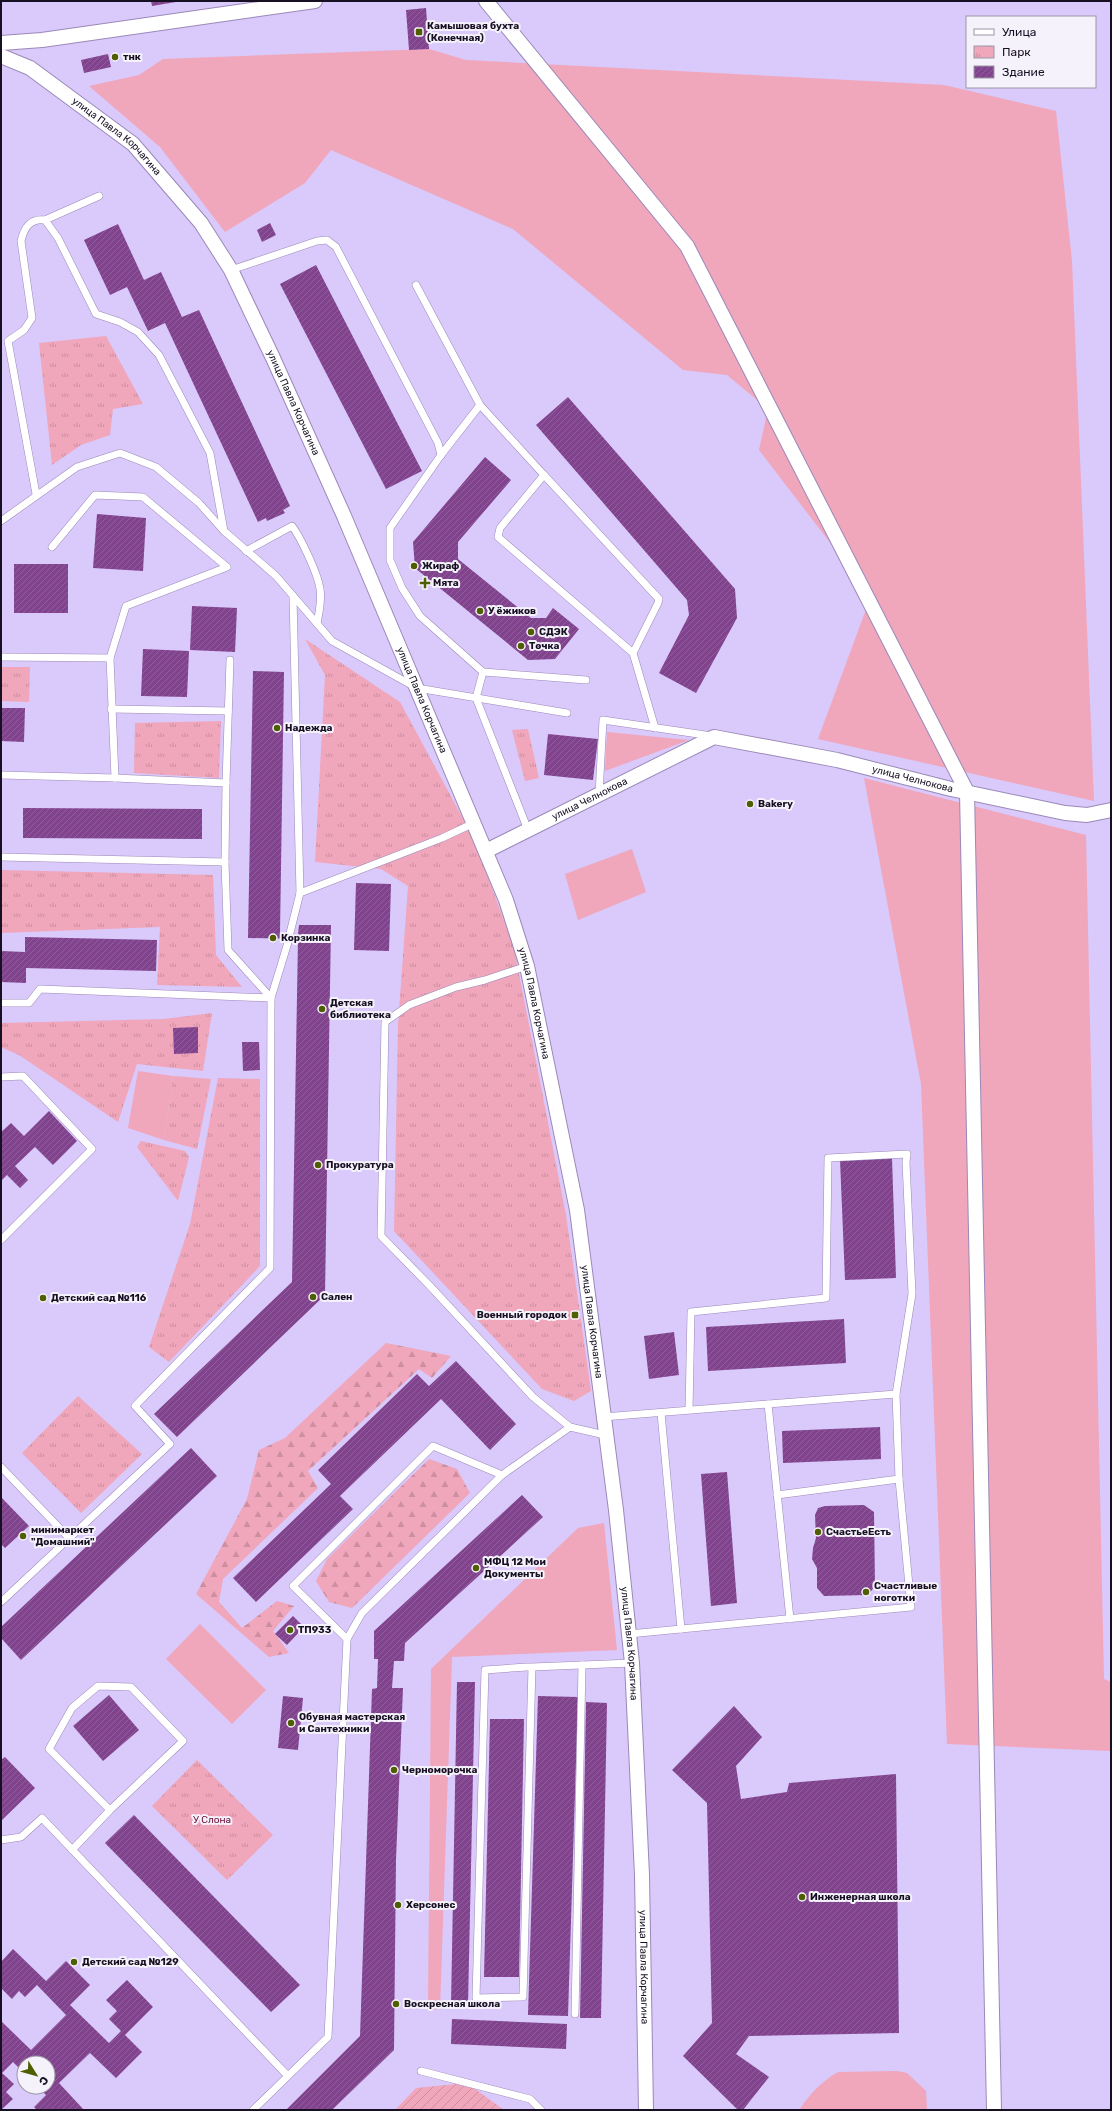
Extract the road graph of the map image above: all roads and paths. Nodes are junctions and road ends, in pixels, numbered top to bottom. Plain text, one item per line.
1 (315, 1) edge
2 (486, 1) edge
3 (1, 43) edge
4 (1, 56) edge
5 (100, 196) dead end
6 (45, 220) junction
7 (231, 270) junction
8 (416, 285) dead end
9 (480, 405) junction
10 (441, 455) junction
11 (544, 475) junction
12 (36, 494) junction
13 (1, 521) edge
14 (224, 531) junction
15 (52, 547) dead end
16 (246, 551) junction
17 (293, 596) junction
18 (317, 623) junction
19 (633, 653) junction
20 (1, 657) edge
21 (110, 658) junction
22 (230, 660) dead end
23 (484, 672) junction
24 (586, 680) dead end
25 (417, 688) junction
26 (476, 698) junction
27 (111, 709) junction
28 (228, 711) junction
29 (567, 713) dead end
30 (655, 728) junction
31 (714, 737) junction
32 (1, 775) edge
33 (115, 778) junction
34 (226, 783) junction
35 (967, 792) junction
36 (599, 794) junction
37 (1111, 810) edge
38 (474, 823) junction
39 (528, 830) junction
40 (486, 851) junction
41 (1, 857) edge
42 (225, 862) junction
43 (300, 893) junction
44 (527, 966) junction
45 (271, 998) junction
46 (1, 1003) edge
47 (1, 1077) edge
48 (1, 1240) edge
49 (896, 1394) junction
50 (768, 1404) junction
51 (688, 1410) junction
52 (661, 1412) junction
53 (603, 1417) junction
54 (570, 1427) junction
55 (605, 1435) junction
56 (1, 1467) edge
57 (502, 1475) junction
58 (899, 1479) junction
59 (777, 1495) junction
60 (69, 1538) junction
61 (1, 1602) edge
62 (790, 1619) junction
63 (681, 1629) junction
64 (629, 1634) junction
65 (347, 1639) junction
66 (632, 1662) junction
67 (582, 1665) junction
68 (532, 1667) junction
69 (110, 1810) junction
70 (1, 1840) edge
71 (72, 1850) junction
72 (575, 2014) dead end
73 (421, 2071) dead end
74 (287, 2075) junction
75 (253, 2110) edge
76 (541, 2110) edge
77 (646, 2110) edge
78 (994, 2110) edge

1 - 3 street
2 - 35 street
4 - 7 street, улица Павла Корчагина
5 - 6 lane
6 - 12 lane
6 - 14 lane
7 - 10 lane
7 - 25 street, улица Павла Корчагина
8 - 9 lane
9 - 10 lane
9 - 11 lane
10 - 23 lane
11 - 19 lane
11 - 19 lane
12 - 13 lane
12 - 14 lane
14 - 16 lane
15 - 21 lane
16 - 17 lane
16 - 18 lane
17 - 18 lane
17 - 43 lane
18 - 25 lane
19 - 30 lane
20 - 21 lane
21 - 27 lane
22 - 28 lane
23 - 24 lane
23 - 26 lane
25 - 26 lane
25 - 38 street, улица Павла Корчагина
26 - 29 lane
26 - 39 lane
27 - 28 lane
27 - 33 lane
28 - 34 lane
30 - 31 lane, улица Челнокова
30 - 36 lane, улица Челнокова
31 - 35 street, улица Челнокова
31 - 36 street, улица Челнокова
32 - 33 lane
33 - 34 lane
34 - 42 lane
35 - 37 street, улица Челнокова
35 - 78 street
36 - 39 street, улица Челнокова
38 - 40 street, улица Павла Корчагина
38 - 43 lane
39 - 40 street, улица Челнокова
40 - 44 street, улица Павла Корчагина
41 - 42 lane
42 - 45 lane
43 - 45 lane
44 - 53 street, улица Павла Корчагина
44 - 54 lane
45 - 46 lane
45 - 60 lane
47 - 48 lane
49 - 50 lane
49 - 51 lane
49 - 58 lane
50 - 51 lane
50 - 59 lane
51 - 52 lane
52 - 53 lane
52 - 63 lane
53 - 55 street, улица Павла Корчагина
54 - 55 lane
54 - 57 lane
55 - 64 street, улица Павла Корчагина
56 - 60 lane
57 - 65 lane
57 - 65 lane
58 - 59 lane
58 - 62 lane
59 - 62 lane
60 - 61 lane
62 - 63 lane
63 - 64 lane
64 - 66 street, улица Павла Корчагина
65 - 74 lane
66 - 67 lane
66 - 77 street, улица Павла Корчагина
67 - 68 lane
67 - 72 lane
68 - 68 lane
69 - 69 lane
69 - 71 lane
70 - 71 lane
71 - 74 lane
73 - 76 lane
74 - 75 lane

